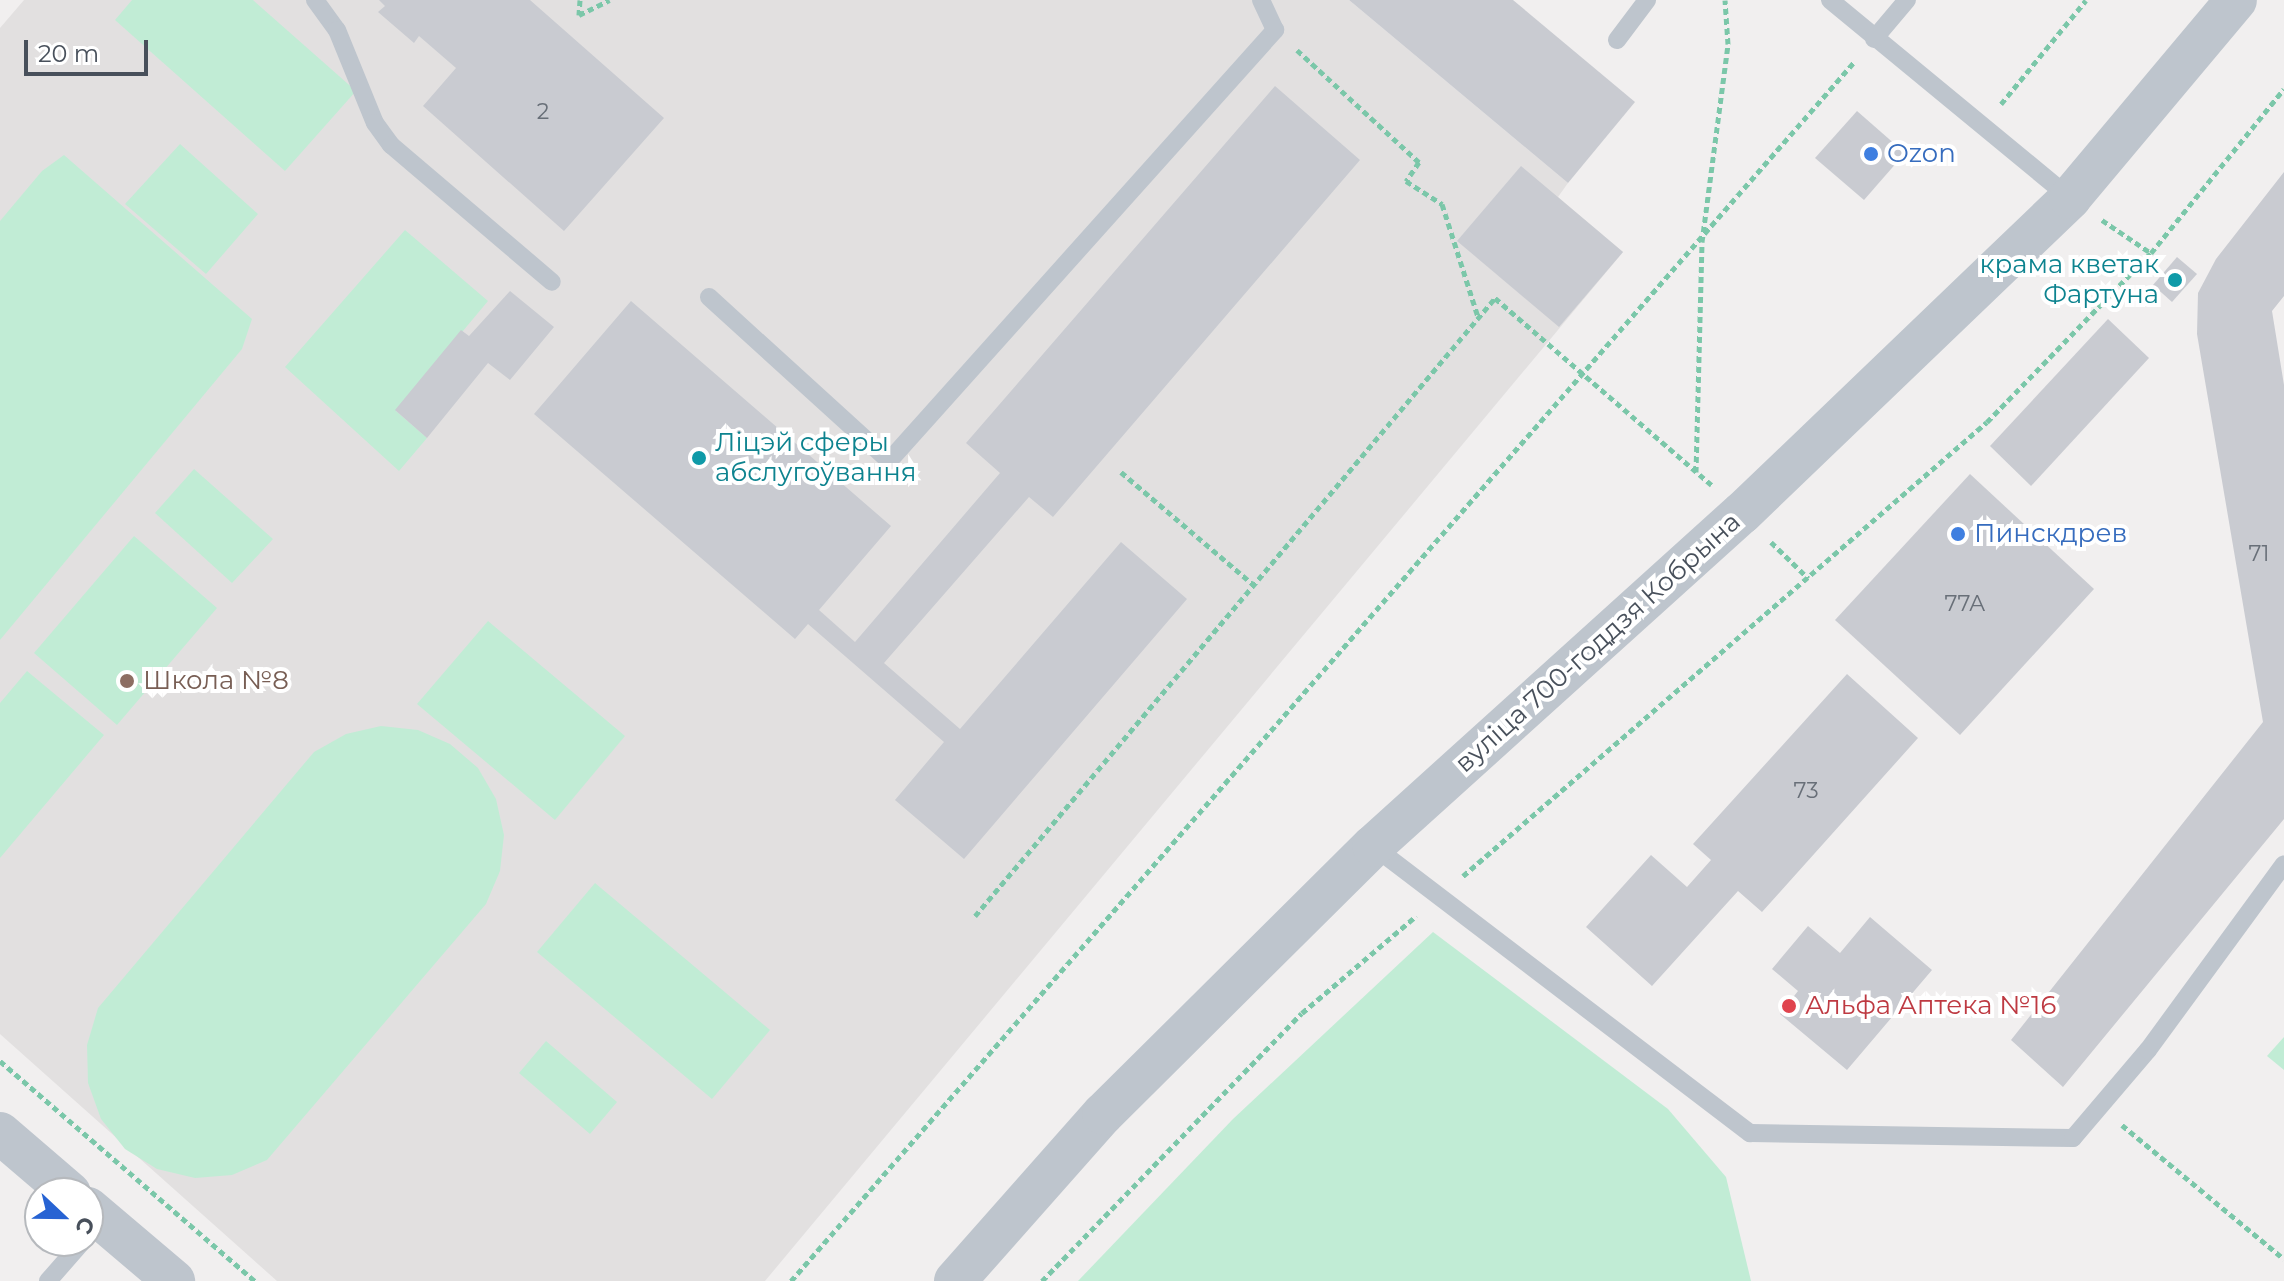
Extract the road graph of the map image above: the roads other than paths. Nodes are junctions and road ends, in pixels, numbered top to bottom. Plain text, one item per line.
1 (315, 0) edge
2 (1261, 0) edge
3 (1647, 0) edge
4 (1830, 0) edge
5 (1907, 0) edge
6 (2236, 0) edge
7 (1874, 39) junction
8 (1617, 40) dead end
9 (2070, 198) junction
10 (552, 282) dead end
11 (709, 297) dead end
12 (1373, 846) junction
13 (2284, 864) edge
14 (0, 1133) edge
15 (51, 1177) edge
16 (104, 1235) edge
17 (66, 1257) edge
18 (48, 1281) edge
19 (174, 1281) edge
20 (955, 1281) edge

1 - 10 lane
2 - 11 lane
3 - 8 lane
4 - 7 lane
5 - 7 lane
6 - 9 street, вуліца 700-годдзя Кобрына
7 - 9 lane
9 - 12 street, вуліца 700-годдзя Кобрына
12 - 13 lane
12 - 20 street, вуліца 700-годдзя Кобрына
14 - 15 street
16 - 19 street
17 - 18 lane

